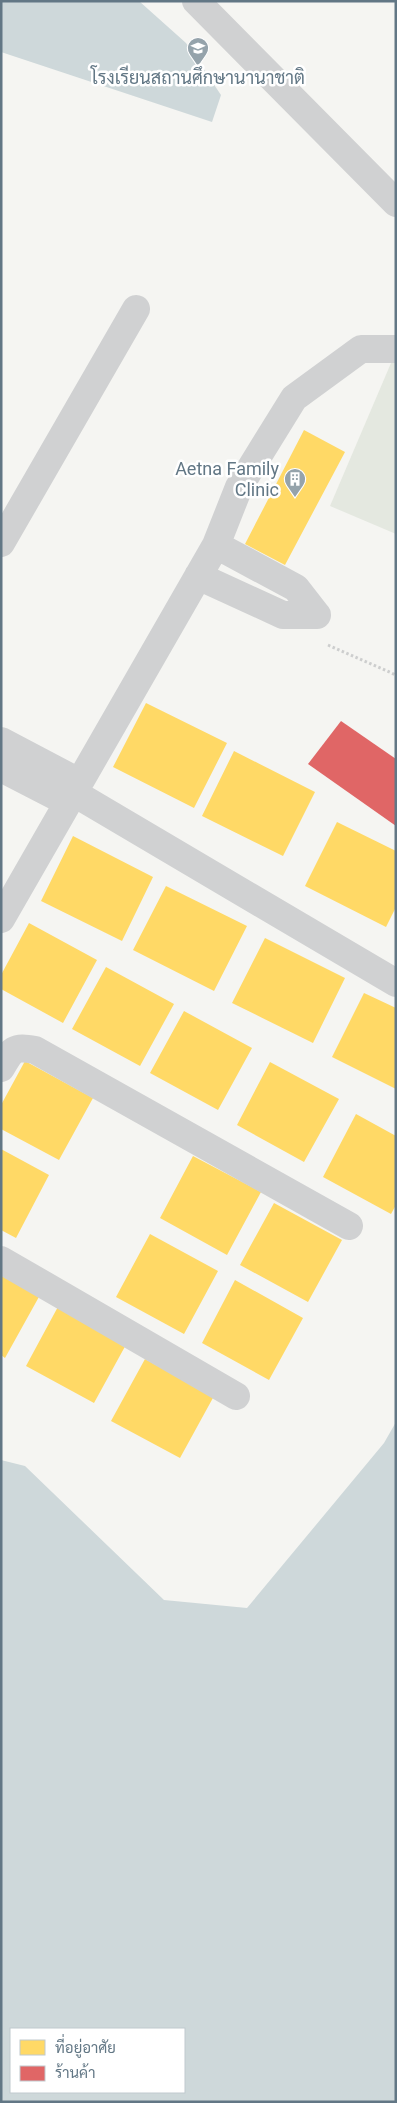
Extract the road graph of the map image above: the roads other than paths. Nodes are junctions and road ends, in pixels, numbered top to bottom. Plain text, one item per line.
1 (196, 1) edge
2 (396, 203) edge
3 (136, 309) dead end
4 (396, 349) edge
5 (1, 543) edge
6 (216, 545) junction
7 (198, 576) junction
8 (1, 741) edge
9 (1, 768) edge
10 (73, 792) junction
11 (1, 919) edge
12 (396, 983) edge
13 (1, 1068) edge
14 (349, 1226) dead end
15 (1, 1260) edge
16 (236, 1396) dead end

1 - 2 street
3 - 5 street
4 - 6 street
6 - 7 street
6 - 7 street
7 - 10 street
8 - 10 street
9 - 10 street
10 - 11 street
10 - 12 street
13 - 14 street
15 - 16 street

